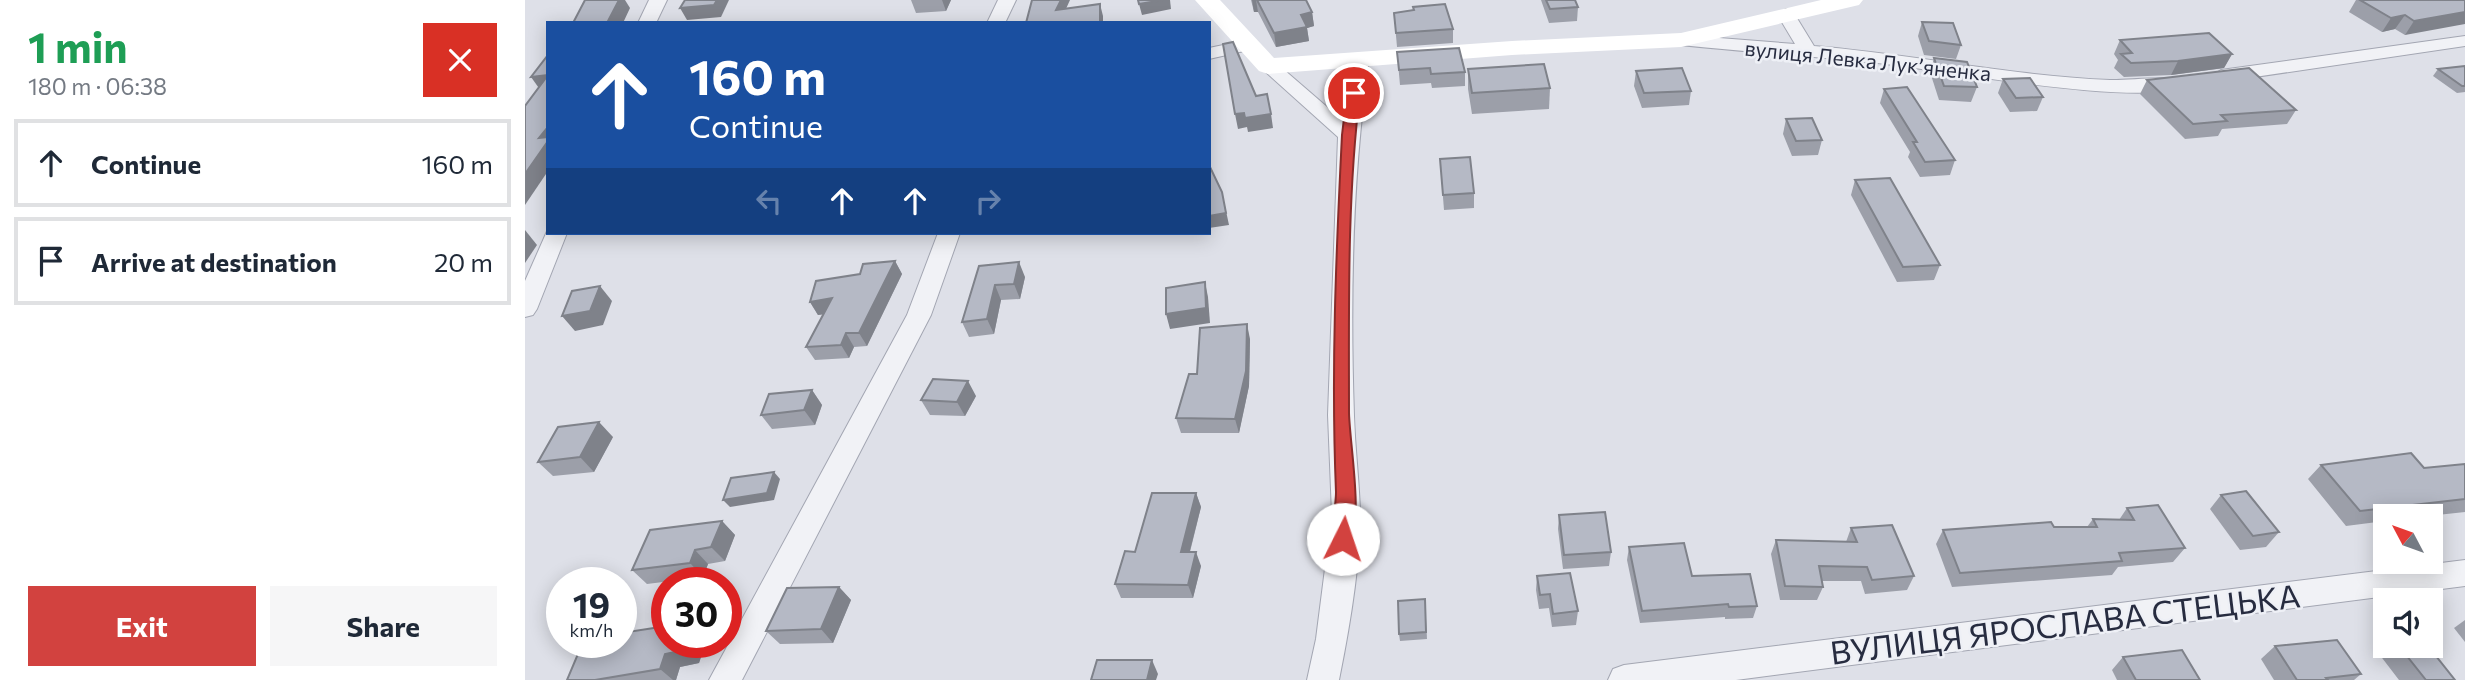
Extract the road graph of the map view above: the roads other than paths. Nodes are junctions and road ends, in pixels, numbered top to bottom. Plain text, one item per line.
1 (658, 0) edge
2 (1007, 0) edge
3 (1207, 0) edge
4 (1851, 0) edge
5 (1803, 6) edge
6 (648, 21) edge
7 (997, 21) edge
8 (1681, 40) junction
9 (2465, 41) edge
10 (1247, 45) junction
11 (1809, 53) junction
12 (1211, 54) edge
13 (1360, 60) junction
14 (1268, 65) junction
15 (1348, 135) junction
16 (555, 235) edge
17 (948, 235) edge
18 (525, 309) edge
19 (2465, 573) edge
20 (725, 680) edge
21 (1323, 680) edge
22 (1624, 680) edge

1 - 6 street
2 - 7 street
3 - 10 street
4 - 5 street
5 - 8 street
5 - 11 street
8 - 11 street, вулиця Левка Лукʼяненка
8 - 13 street, вулиця Левка Лукʼяненка
9 - 11 street, вулиця Левка Лукʼяненка
10 - 12 street
10 - 14 street
13 - 14 street, вулиця Левка Лукʼяненка
13 - 15 street
14 - 15 street
15 - 21 street
16 - 18 street
17 - 20 street
19 - 22 street, ВУЛИЦЯ ЯРОСЛАВА СТЕЦЬКА

